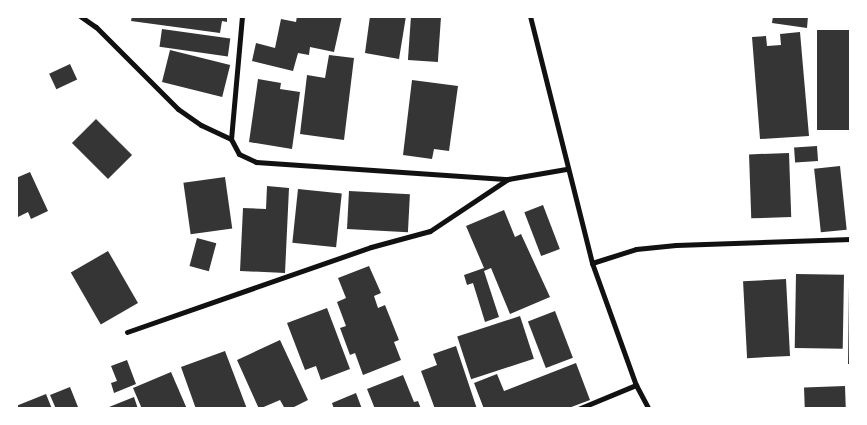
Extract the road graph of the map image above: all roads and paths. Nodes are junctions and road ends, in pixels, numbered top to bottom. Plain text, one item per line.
1 (80, 16) edge
2 (242, 16) edge
3 (530, 16) edge
4 (231, 139) junction
5 (566, 169) junction
6 (508, 179) junction
7 (851, 239) edge
8 (592, 263) junction
9 (127, 332) dead end
10 (636, 385) junction
11 (578, 409) edge
12 (649, 409) edge

1 - 4 street
2 - 4 street
3 - 5 street
4 - 6 street
5 - 6 street
5 - 8 street
6 - 9 street
7 - 8 street
8 - 10 street
10 - 11 street
10 - 12 street

